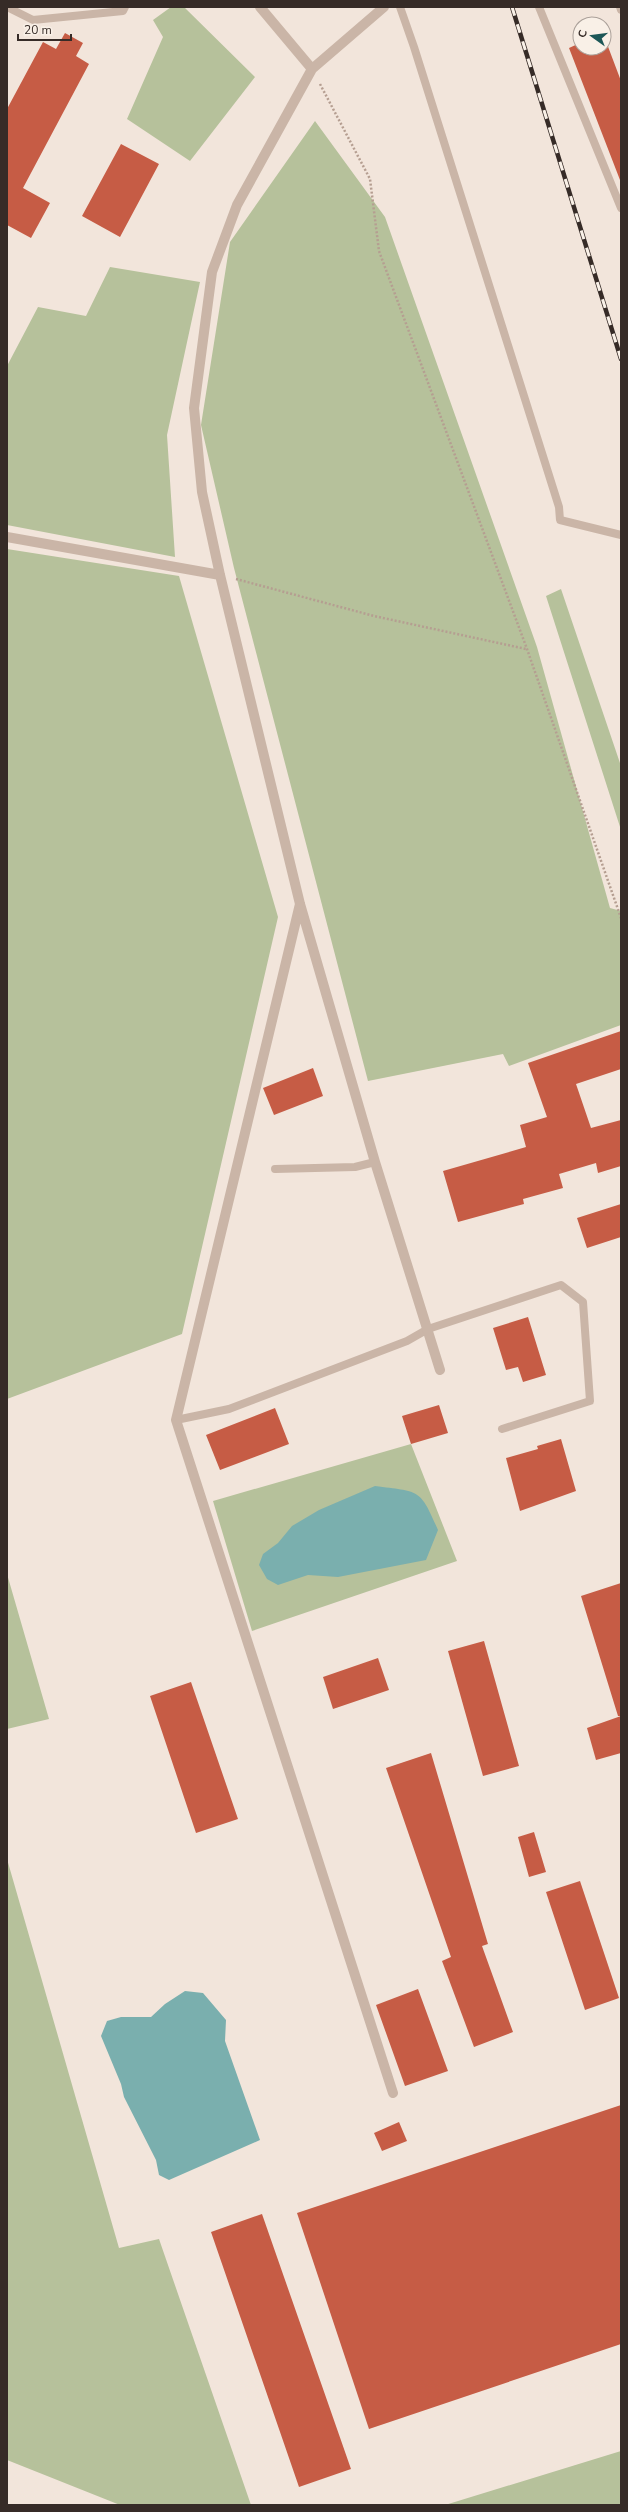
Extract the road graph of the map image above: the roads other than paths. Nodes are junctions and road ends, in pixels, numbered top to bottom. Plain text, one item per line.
1 (7, 7) edge
2 (125, 7) edge
3 (260, 7) edge
4 (384, 7) edge
5 (400, 7) edge
6 (539, 7) edge
7 (620, 7) edge
8 (621, 10) edge
9 (312, 69) junction
10 (621, 208) edge
11 (621, 535) edge
12 (7, 537) edge
13 (220, 575) junction
14 (300, 904) junction
15 (375, 1162) junction
16 (275, 1170) dead end
17 (428, 1329) junction
18 (440, 1370) dead end
19 (176, 1420) junction
20 (502, 1429) dead end
21 (393, 2093) dead end

1 - 2 lane
3 - 9 street
4 - 9 street
5 - 11 lane
6 - 10 lane
7 - 8 lane
9 - 13 street
12 - 13 street
13 - 14 street
14 - 15 street
14 - 19 street
15 - 16 lane
15 - 17 street
17 - 18 street
17 - 19 lane
17 - 20 lane
19 - 21 street

